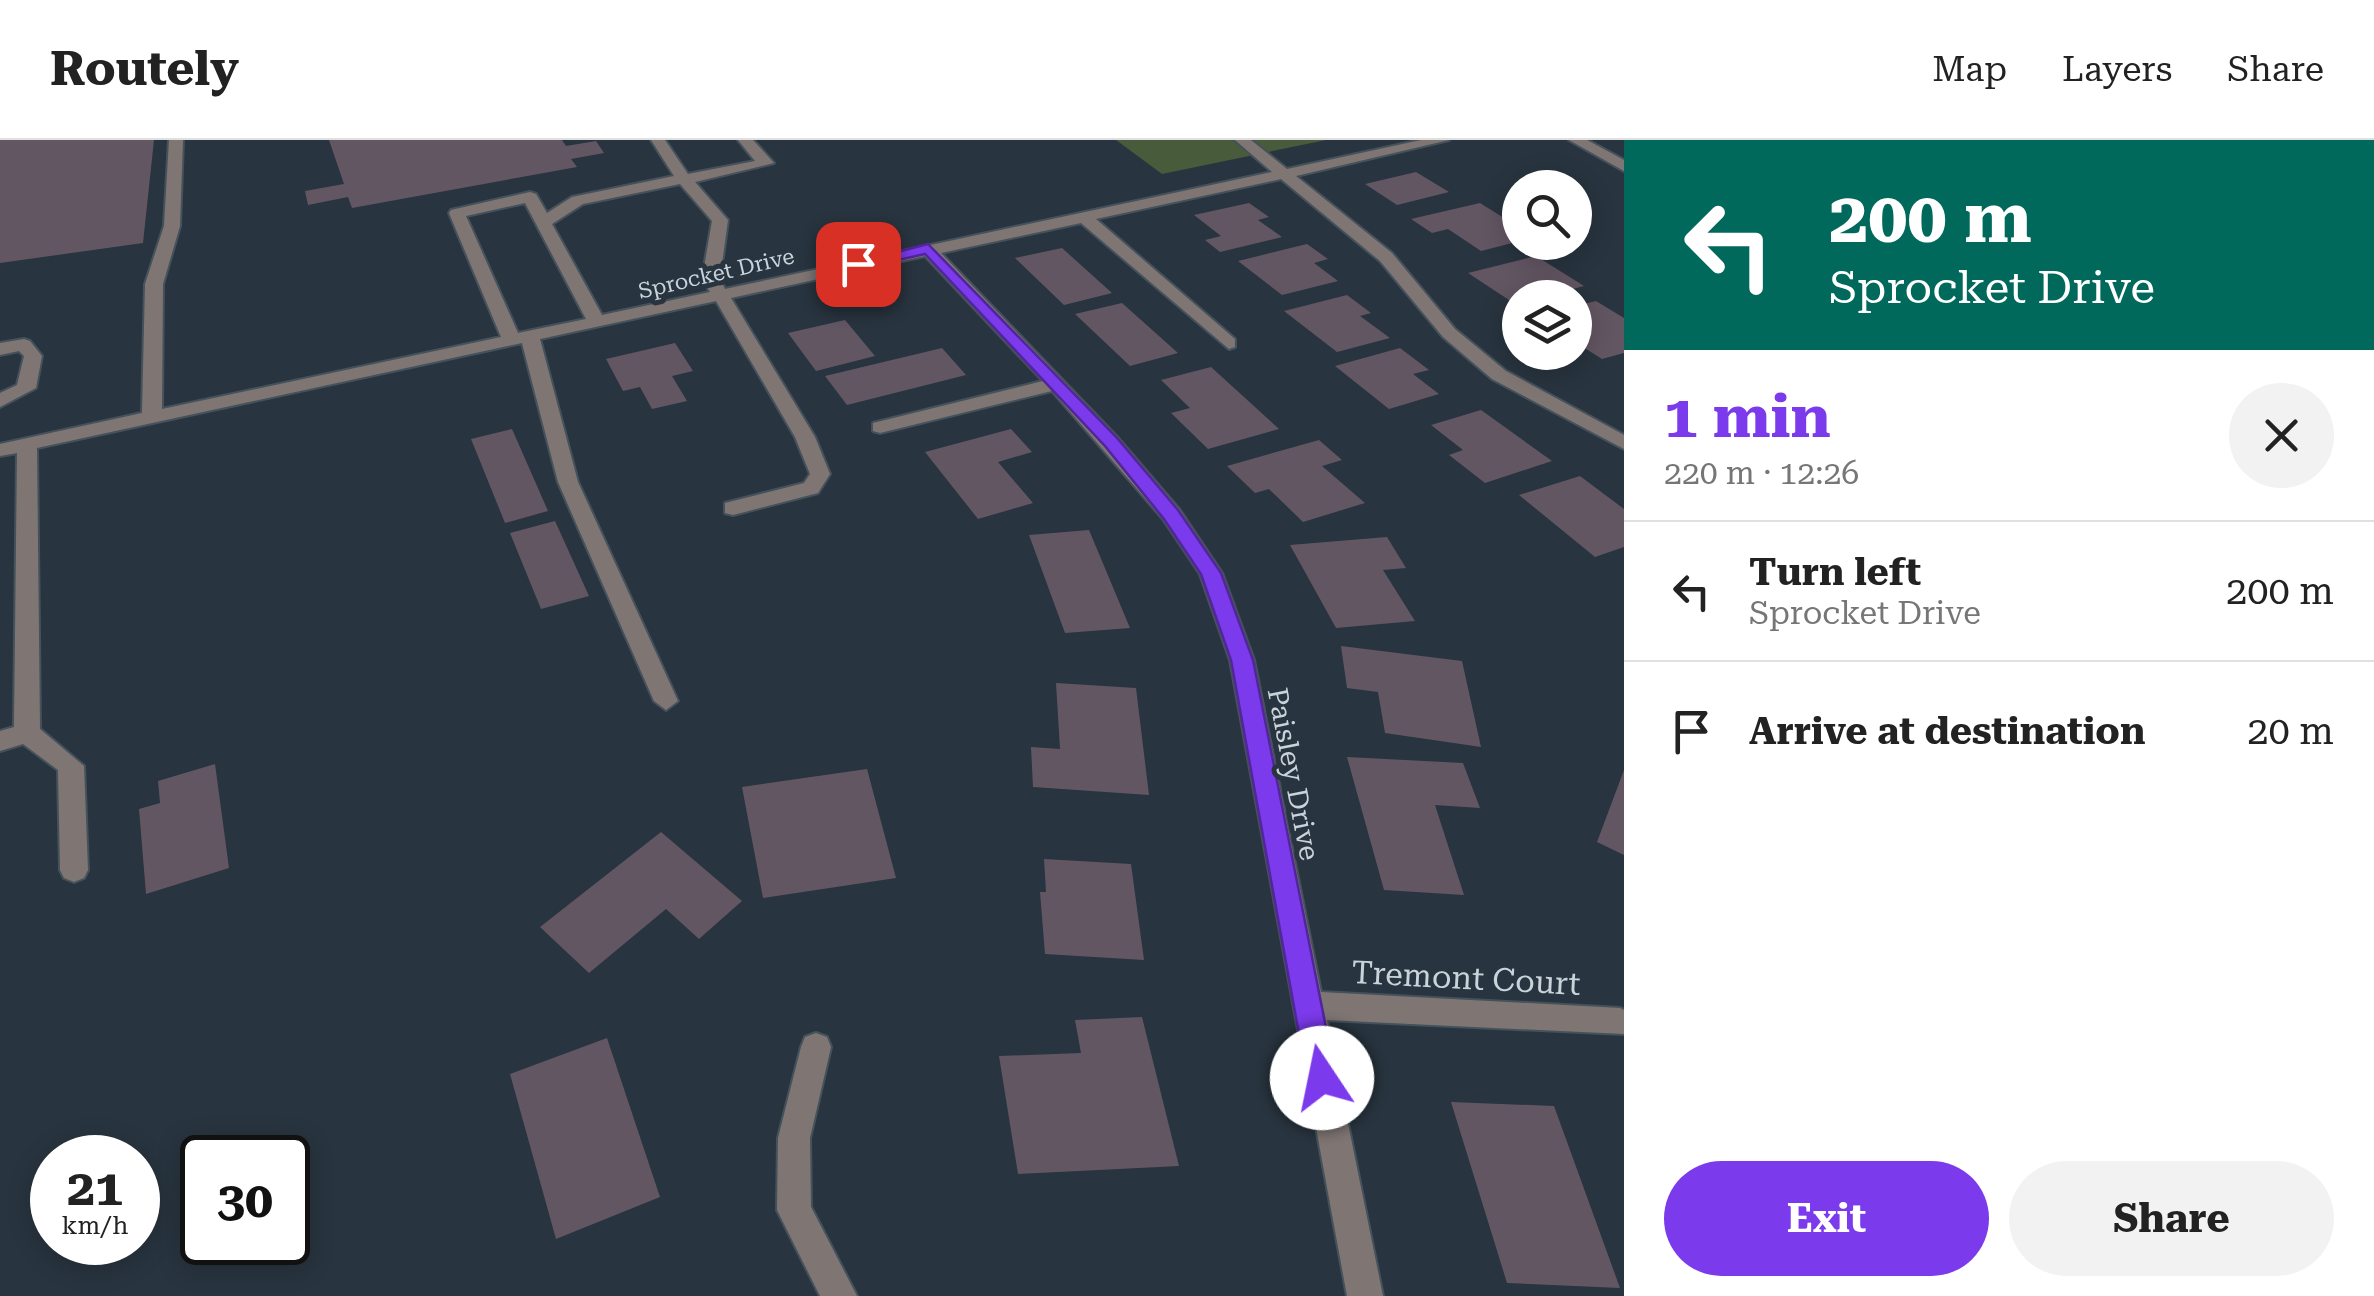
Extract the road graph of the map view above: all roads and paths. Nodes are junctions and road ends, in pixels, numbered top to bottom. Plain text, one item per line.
1 (176, 140) edge
2 (658, 140) edge
3 (745, 140) edge
4 (1242, 140) edge
5 (1442, 140) edge
6 (1576, 140) edge
7 (1624, 166) edge
8 (1283, 175) junction
9 (683, 178) junction
10 (1084, 216) junction
11 (544, 222) junction
12 (928, 249) junction
13 (719, 295) junction
14 (597, 322) junction
15 (521, 339) junction
16 (1229, 343) dead end
17 (0, 348) edge
18 (1056, 384) junction
19 (0, 401) edge
20 (152, 418) junction
21 (880, 427) dead end
22 (1624, 443) edge
23 (27, 444) junction
24 (0, 450) edge
25 (732, 508) dead end
26 (666, 701) dead end
27 (27, 733) junction
28 (0, 741) edge
29 (74, 870) dead end
30 (1308, 1005) junction
31 (1620, 1022) dead end
32 (816, 1047) dead end
33 (839, 1296) edge
34 (1364, 1296) edge

1 - 20 street
2 - 9 street
3 - 9 street
4 - 8 street
5 - 8 street, Sprocket Drive
6 - 7 street
8 - 10 street, Sprocket Drive
8 - 22 street
9 - 11 street
9 - 13 street
10 - 12 street, Sprocket Drive
10 - 16 street
11 - 14 street
11 - 15 street
12 - 13 street, Sprocket Drive
12 - 18 street, Paisley Drive
13 - 14 street, Sprocket Drive
13 - 25 street
14 - 15 street, Sprocket Drive
15 - 20 street, Sprocket Drive
15 - 26 street
17 - 19 street
18 - 21 street
18 - 30 street, Paisley Drive
20 - 23 street, Sprocket Drive
23 - 24 street, Sprocket Drive
23 - 27 street
27 - 28 street
27 - 29 street
30 - 31 street, Tremont Court
30 - 34 street, Paisley Drive
32 - 33 street

